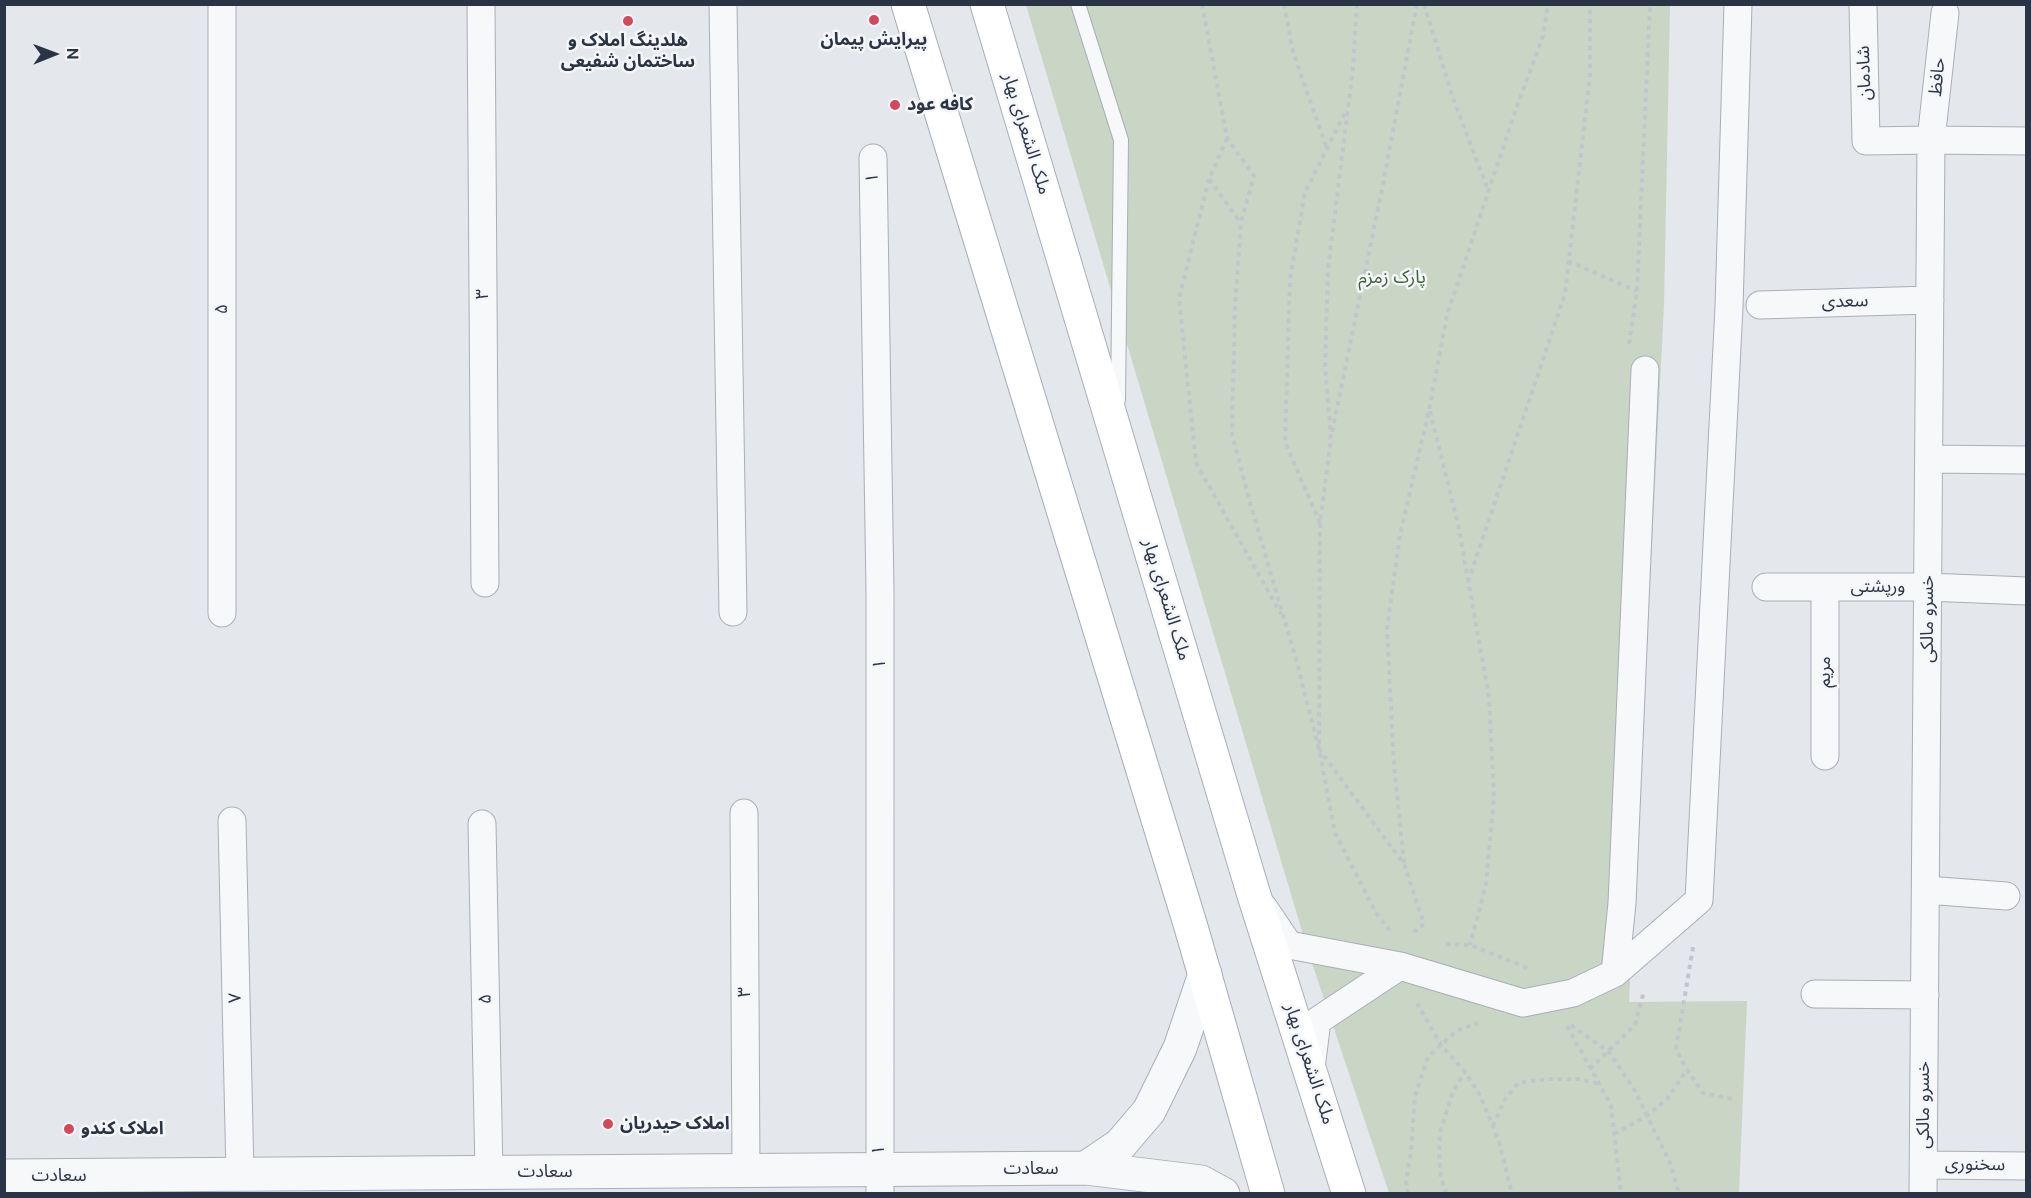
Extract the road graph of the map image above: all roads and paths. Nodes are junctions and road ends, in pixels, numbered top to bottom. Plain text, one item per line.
1 (222, 4) edge
2 (481, 4) edge
3 (723, 4) edge
4 (908, 4) edge
5 (987, 4) edge
6 (1078, 4) edge
7 (1202, 4) edge
8 (1284, 4) edge
9 (1357, 4) edge
10 (1417, 4) edge
11 (1424, 4) edge
12 (1548, 4) edge
13 (1590, 4) edge
14 (1650, 4) edge
15 (1738, 4) edge
16 (1863, 4) edge
17 (1945, 13) dead end
18 (1348, 108) junction
19 (1227, 138) junction
20 (1931, 140) junction
21 (2026, 141) edge
22 (1327, 149) junction
23 (873, 158) dead end
24 (1209, 179) junction
25 (1488, 191) junction
26 (1241, 222) junction
27 (1568, 261) junction
28 (1637, 291) junction
29 (1930, 300) junction
30 (1760, 305) dead end
31 (1629, 348) dead end
32 (1645, 370) dead end
33 (1429, 410) junction
34 (1117, 438) junction
35 (1331, 439) junction
36 (1929, 459) junction
37 (2026, 460) edge
38 (1320, 524) junction
39 (1468, 582) junction
40 (485, 583) dead end
41 (1766, 587) dead end
42 (1825, 587) junction
43 (1928, 587) junction
44 (2026, 591) edge
45 (733, 612) dead end
46 (222, 614) dead end
47 (1285, 621) junction
48 (1319, 749) junction
49 (1826, 756) dead end
50 (744, 813) dead end
51 (232, 821) dead end
52 (482, 824) dead end
53 (1404, 864) junction
54 (1926, 890) junction
55 (1253, 892) junction
56 (2006, 896) dead end
57 (1699, 900) junction
58 (1394, 936) dead end
59 (1408, 937) dead end
60 (1435, 944) dead end
61 (1470, 945) junction
62 (1643, 949) junction
63 (1400, 966) junction
64 (1536, 971) dead end
65 (1615, 973) junction
66 (1205, 974) junction
67 (1815, 994) dead end
68 (1925, 995) junction
69 (1486, 1019) dead end
70 (1441, 1045) junction
71 (1609, 1052) junction
72 (1310, 1069) junction
73 (1590, 1069) junction
74 (1687, 1070) junction
75 (1465, 1072) junction
76 (1599, 1084) junction
77 (1733, 1099) dead end
78 (1647, 1116) junction
79 (1493, 1127) junction
80 (1614, 1134) junction
81 (1924, 1165) junction
82 (2026, 1166) edge
83 (1086, 1168) junction
84 (746, 1171) junction
85 (489, 1173) junction
86 (240, 1174) junction
87 (4, 1176) edge
88 (879, 1182) edge
89 (71, 1185) edge
90 (1223, 1194) edge
91 (1268, 1194) edge
92 (1349, 1194) edge
93 (1407, 1194) edge
94 (1446, 1194) edge
95 (1512, 1194) edge
96 (1621, 1194) edge
97 (1679, 1194) edge
98 (1923, 1194) edge

1 - 46 street, ۵
2 - 40 street, ۳
3 - 45 street
4 - 66 main road
5 - 34 main road, ملک الشعرای بهار
6 - 34 lane
7 - 19 path
8 - 22 path
9 - 18 path
10 - 35 path
11 - 25 path
12 - 25 path
13 - 27 path
14 - 28 path
15 - 57 street
16 - 20 street, شادمان
17 - 20 street, حافظ
18 - 22 path
18 - 35 path
19 - 24 path
19 - 26 path
20 - 21 street
20 - 29 street, خسرو مالکی
22 - 38 path
23 - 88 street, ۱
24 - 26 path
24 - 47 path
25 - 33 path
26 - 47 path
27 - 28 path
27 - 39 path
28 - 31 path
29 - 30 street, سعدی
29 - 36 street, خسرو مالکی
32 - 65 street
33 - 39 path
33 - 53 path
34 - 55 main road, ملک الشعرای بهار
35 - 38 path
36 - 37 street
36 - 43 street, خسرو مالکی
38 - 48 path
39 - 61 path
41 - 42 street, ورپشتی
42 - 43 street, ورپشتی
42 - 49 street, مریم
43 - 44 street, ورپشتی
43 - 54 street, خسرو مالکی
47 - 48 path
48 - 53 path
48 - 58 path
50 - 84 street, ۳
51 - 86 street, ۷
52 - 85 street, ۵
53 - 59 path
54 - 56 street
54 - 68 street, خسرو مالکی
55 - 63 street
55 - 72 main road, ملک الشعرای بهار
57 - 62 street
57 - 74 path
60 - 61 path
61 - 64 path
62 - 65 street
62 - 71 path
63 - 65 street
63 - 70 path
63 - 72 street
66 - 83 street
66 - 91 main road
67 - 68 street
68 - 81 street, خسرو مالکی
69 - 70 path
70 - 75 path
70 - 93 path
71 - 73 path
71 - 73 path
71 - 78 path
72 - 92 main road, ملک الشعرای بهار
73 - 76 path
74 - 77 path
74 - 78 path
75 - 79 path
75 - 94 path
76 - 79 path
76 - 80 path
78 - 80 path
78 - 97 path
79 - 95 path
80 - 96 path
81 - 82 street, سخنوری
81 - 98 street, خسرو مالکی
83 - 88 street, سعادت
83 - 90 street, سعادت
84 - 85 street, سعادت
84 - 88 street, سعادت
85 - 86 street, سعادت
86 - 89 street, سعادت
87 - 89 street, سعادت

